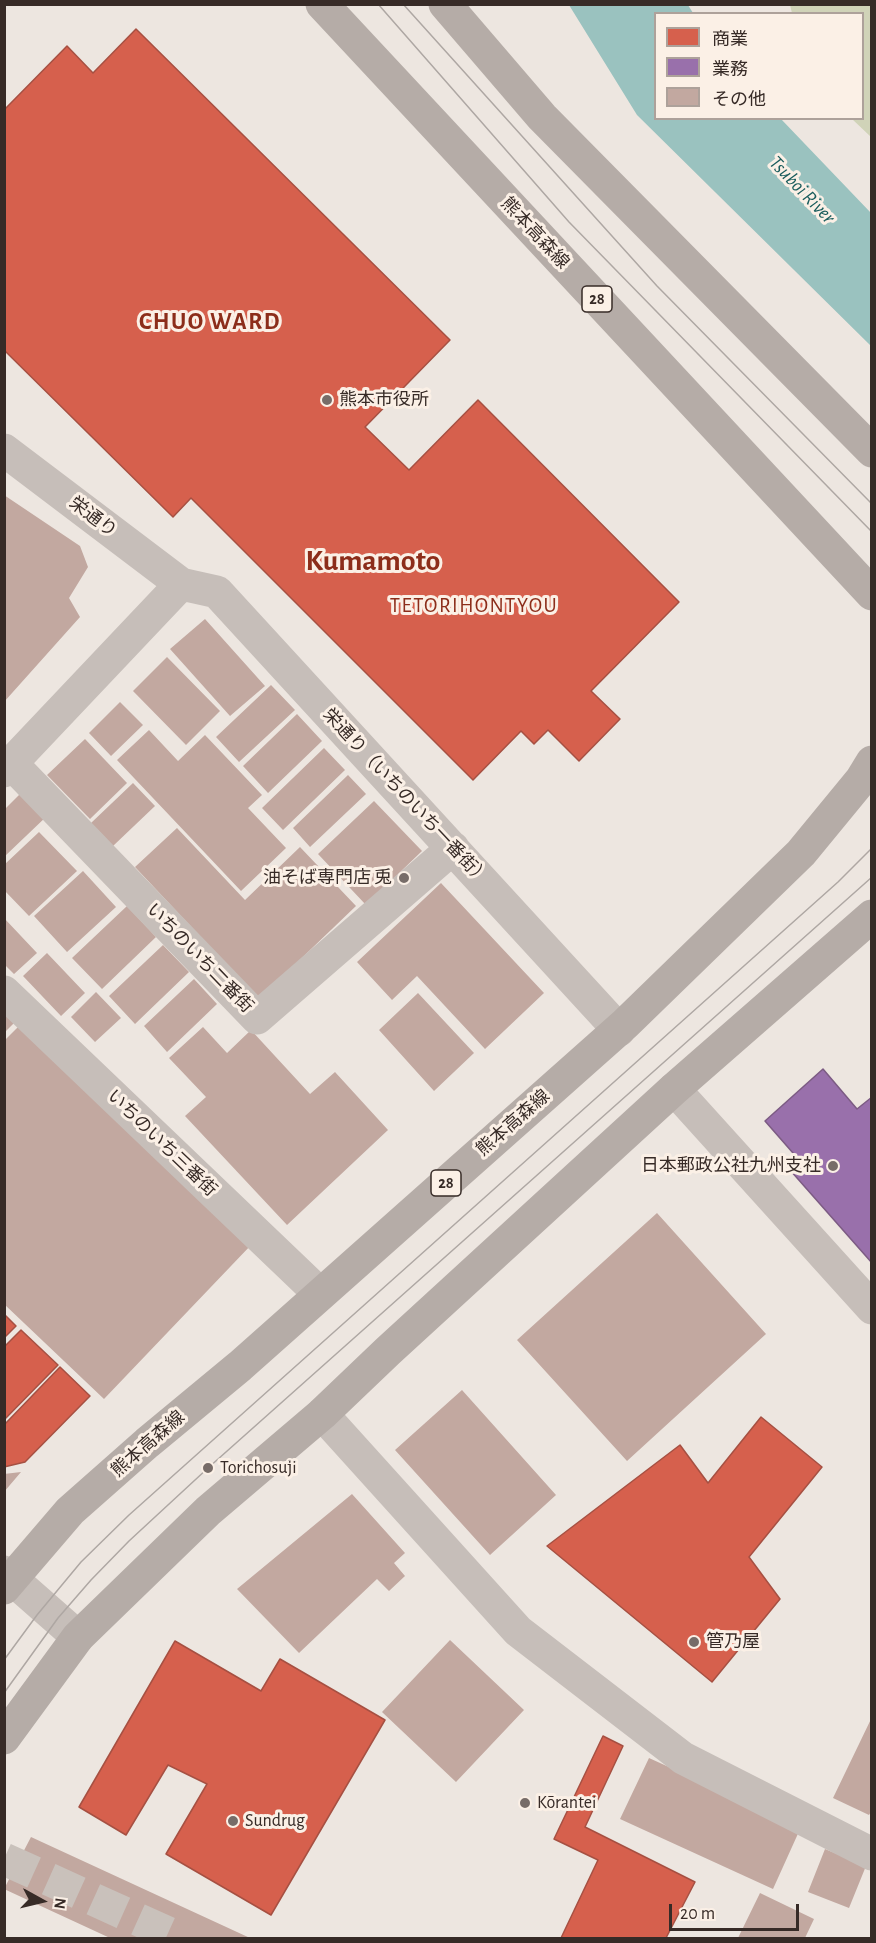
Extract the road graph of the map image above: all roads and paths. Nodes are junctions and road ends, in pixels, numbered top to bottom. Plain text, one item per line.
1 (322, 4) edge
2 (444, 4) edge
3 (4, 450) edge
4 (872, 451) edge
5 (182, 584) junction
6 (872, 594) edge
7 (872, 762) edge
8 (8, 768) edge
9 (453, 848) junction
10 (872, 916) edge
11 (4, 992) edge
12 (619, 1030) junction
13 (674, 1089) junction
14 (320, 1293) junction
15 (872, 1308) edge
16 (322, 1414) junction
17 (7, 1579) edge
18 (78, 1636) junction
19 (4, 1738) edge
20 (872, 1854) edge

1 - 6 main road, 熊本高森線 / 28
2 - 4 main road
3 - 5 street, 栄通り
5 - 8 street
5 - 9 street, 栄通り（いちのいち一番街）
7 - 12 main road, 熊本高森線 / 28
8 - 9 street, いちのいち二番街
9 - 12 street, 栄通り（いちのいち一番街）
10 - 13 main road
11 - 14 street, いちのいち三番街
12 - 14 main road, 熊本高森線 / 28
13 - 15 street
13 - 16 main road
14 - 17 main road, 熊本高森線 / 28
16 - 18 main road
16 - 20 street
17 - 18 street
18 - 19 main road

